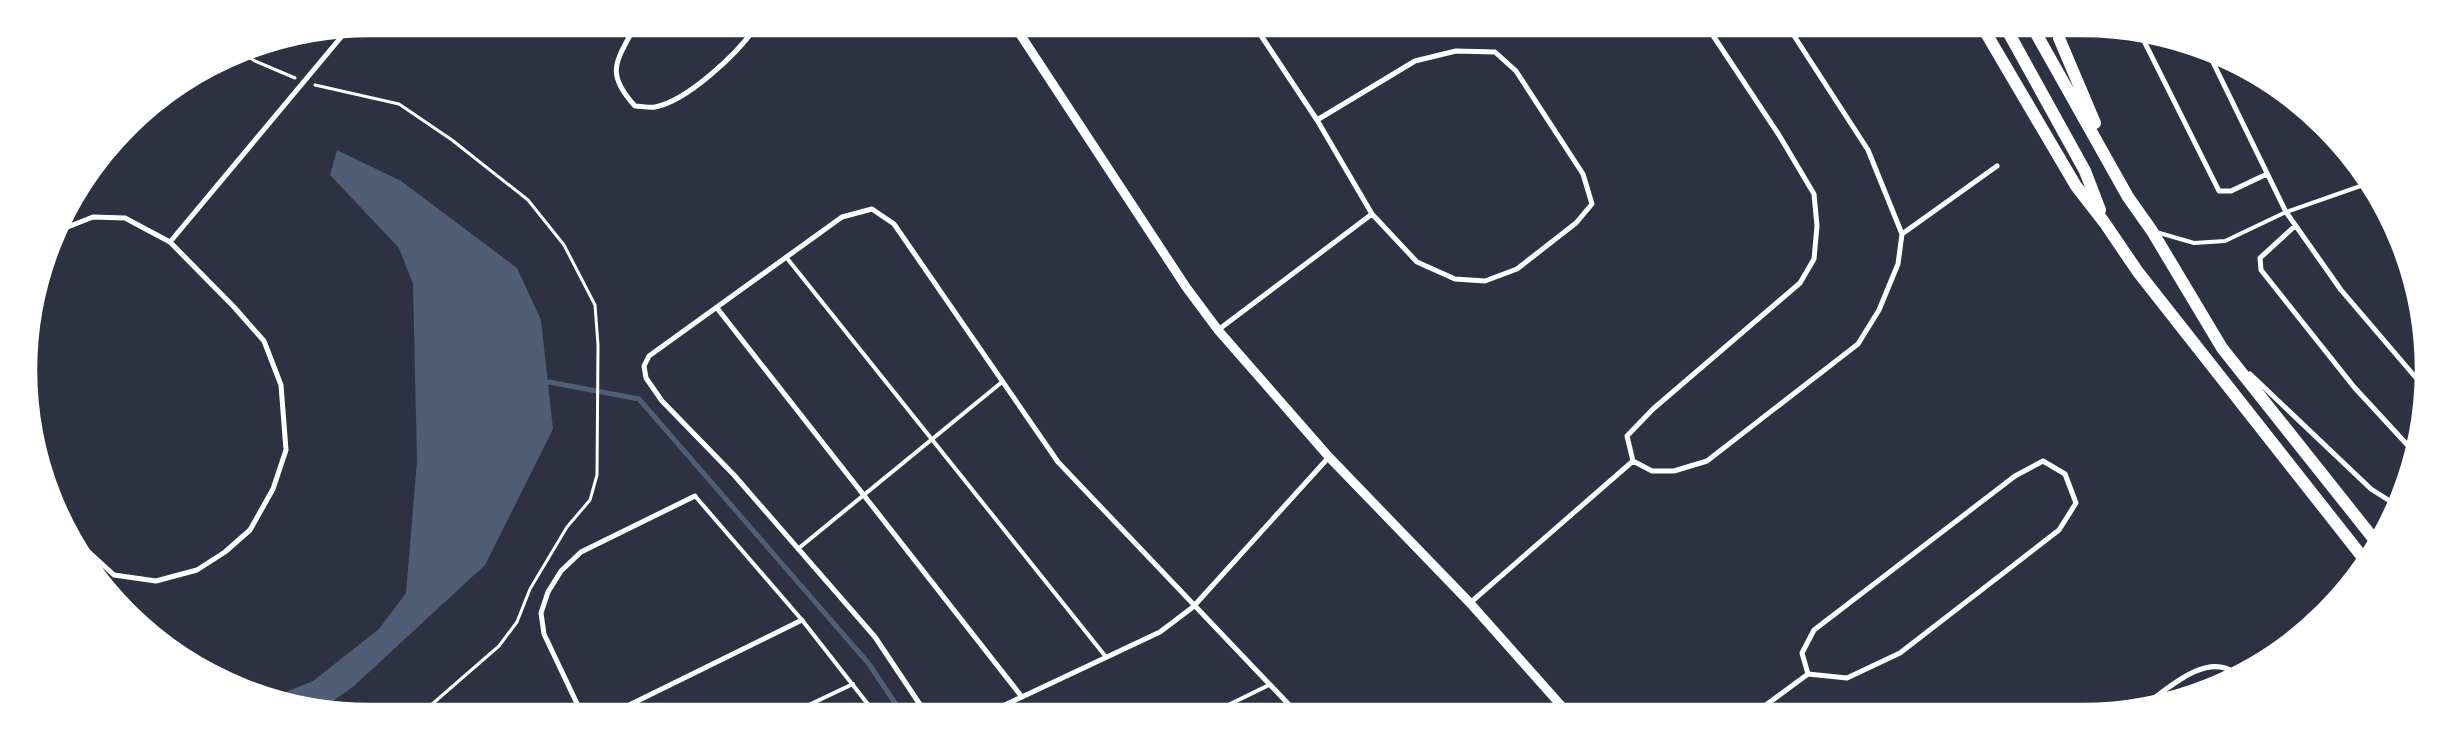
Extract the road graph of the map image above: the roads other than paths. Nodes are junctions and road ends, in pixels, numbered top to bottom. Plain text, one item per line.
1 (630, 36) edge
2 (749, 36) edge
3 (1021, 36) edge
4 (1261, 36) edge
5 (1713, 36) edge
6 (1794, 36) edge
7 (1988, 36) edge
8 (2010, 36) edge
9 (2037, 36) edge
10 (2059, 36) edge
11 (341, 38) edge
12 (2145, 43) edge
13 (2214, 64) edge
14 (1317, 120) junction
15 (1997, 166) dead end
16 (2267, 174) junction
17 (2361, 186) edge
18 (2128, 197) junction
19 (2286, 212) junction
20 (1372, 214) junction
21 (2104, 222) junction
22 (69, 226) edge
23 (2295, 226) junction
24 (2152, 231) junction
25 (1902, 234) junction
26 (170, 242) junction
27 (786, 257) junction
28 (717, 308) junction
29 (1218, 330) junction
30 (2222, 348) junction
31 (2416, 377) edge
32 (1002, 382) junction
33 (932, 440) junction
34 (2407, 444) edge
35 (1329, 457) junction
36 (1633, 461) junction
37 (863, 495) junction
38 (695, 496) joint
39 (2389, 500) edge
40 (2371, 536) edge
41 (799, 548) junction
42 (2360, 554) edge
43 (92, 555) edge
44 (1470, 604) junction
45 (1194, 607) junction
46 (802, 620) junction
47 (1106, 658) junction
48 (2230, 669) edge
49 (1808, 674) junction
50 (853, 684) junction
51 (1269, 685) junction
52 (2160, 694) edge
53 (1022, 697) junction
54 (577, 704) edge
55 (631, 704) edge
56 (811, 704) edge
57 (868, 704) edge
58 (920, 704) edge
59 (1008, 704) edge
60 (1230, 704) edge
61 (1288, 704) edge
62 (1561, 704) edge
63 (1767, 704) edge

1 - 2 street
3 - 29 street
4 - 14 street
5 - 36 street
6 - 25 street
7 - 21 main road
8 - 21 main road
9 - 18 main road
10 - 18 main road
11 - 26 street
12 - 16 street
13 - 16 street
14 - 20 street
14 - 20 street
15 - 25 street
16 - 19 street
17 - 19 lane
18 - 24 main road
19 - 23 street
19 - 24 lane
20 - 29 street
21 - 42 main road
22 - 26 street
23 - 31 street
23 - 34 street
24 - 30 main road
25 - 36 street
26 - 43 street
27 - 28 street
27 - 32 street
27 - 33 lane
28 - 37 street
28 - 41 street
29 - 35 street
30 - 39 street
30 - 40 main road
32 - 33 lane
32 - 45 street
33 - 37 lane
33 - 47 lane
35 - 44 street
35 - 45 street
36 - 44 street
37 - 41 lane
37 - 53 street
38 - 46 lane
38 - 54 street
41 - 58 street
44 - 62 street
45 - 47 street
45 - 51 street
46 - 50 lane
46 - 55 street
47 - 53 street
48 - 52 street
49 - 49 street
49 - 63 street
50 - 56 lane
50 - 57 lane
51 - 60 lane
51 - 61 street
53 - 59 street

